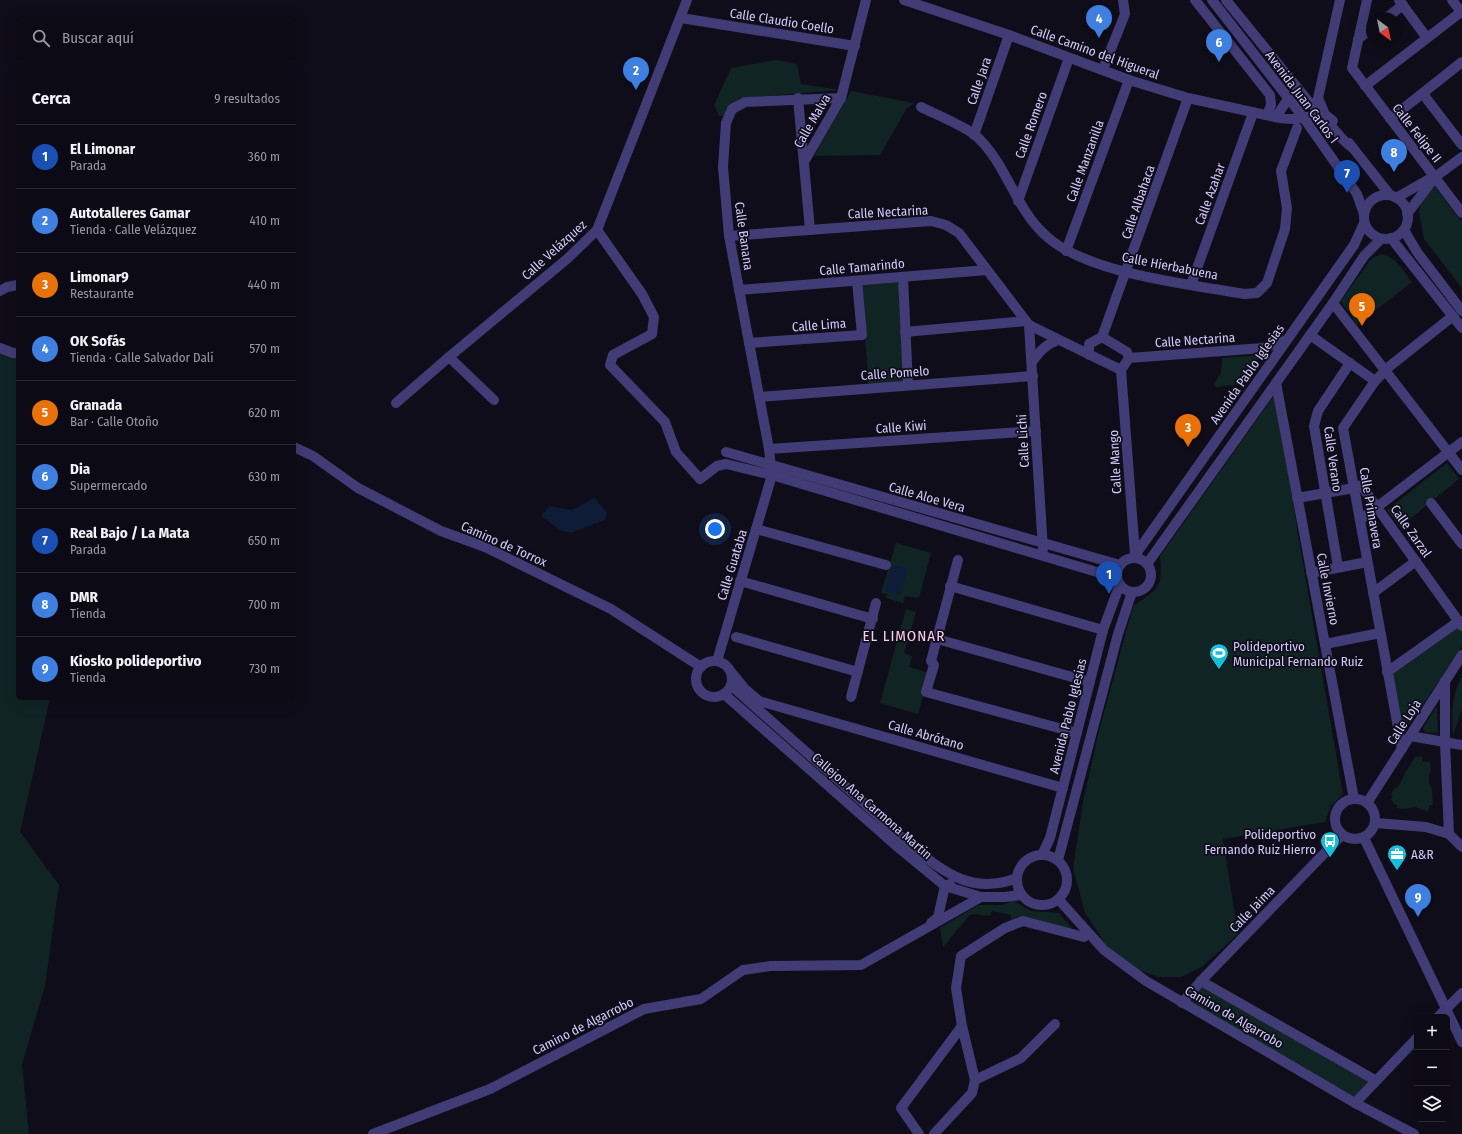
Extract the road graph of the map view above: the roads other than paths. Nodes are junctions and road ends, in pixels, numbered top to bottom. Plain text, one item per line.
1 (687, 0) edge
2 (866, 0) edge
3 (904, 0) edge
4 (1123, 0) edge
5 (1195, 0) edge
6 (1212, 0) edge
7 (1226, 0) edge
8 (1340, 0) edge
9 (1366, 0) edge
10 (1452, 0) edge
11 (1401, 3) edge
12 (1392, 12) edge
13 (1461, 13) edge
14 (681, 18) junction
15 (1366, 33) edge
16 (1008, 35) junction
17 (1427, 38) junction
18 (1358, 39) junction
19 (855, 46) junction
20 (1068, 58) junction
21 (1462, 62) edge
22 (1103, 70) junction
23 (1129, 80) junction
24 (1365, 86) junction
25 (1423, 94) junction
26 (798, 98) junction
27 (841, 98) junction
28 (1188, 98) junction
29 (1288, 99) junction
30 (921, 107) dead end
31 (1324, 112) junction
32 (1253, 113) junction
33 (1274, 117) junction
34 (1302, 117) junction
35 (1390, 119) junction
36 (1297, 128) junction
37 (1310, 129) junction
38 (974, 135) junction
39 (1462, 145) edge
40 (1353, 148) junction
41 (1462, 157) edge
42 (804, 162) junction
43 (1435, 177) junction
44 (1392, 196) junction
45 (1018, 201) junction
46 (1462, 213) edge
47 (1408, 214) junction
48 (1364, 218) junction
49 (597, 230) junction
50 (810, 230) junction
51 (1404, 230) junction
52 (729, 236) junction
53 (1386, 239) junction
54 (1066, 251) junction
55 (987, 270) junction
56 (1127, 273) junction
57 (903, 277) junction
58 (858, 281) junction
59 (1191, 284) junction
60 (16, 286) edge
61 (740, 290) junction
62 (0, 291) edge
63 (1333, 303) junction
64 (1462, 310) edge
65 (1453, 316) junction
66 (1027, 323) junction
67 (1462, 328) edge
68 (906, 332) junction
69 (1310, 336) junction
70 (1102, 337) junction
71 (1058, 340) junction
72 (1287, 340) junction
73 (749, 343) junction
74 (0, 348) edge
75 (1264, 348) junction
76 (16, 353) edge
77 (1090, 355) junction
78 (449, 357) junction
79 (1129, 358) junction
80 (1272, 361) junction
81 (1032, 362) junction
82 (1350, 363) junction
83 (1121, 370) junction
84 (1386, 372) junction
85 (1033, 376) junction
86 (1375, 381) junction
87 (1276, 383) junction
88 (908, 386) junction
89 (759, 397) junction
90 (494, 400) dead end
91 (396, 403) dead end
92 (1036, 431) junction
93 (1462, 442) edge
94 (296, 449) edge
95 (769, 449) junction
96 (726, 452) dead end
97 (1448, 453) junction
98 (1462, 470) edge
99 (771, 471) junction
100 (1354, 488) junction
101 (1325, 493) junction
102 (1297, 498) junction
103 (1431, 503) dead end
104 (1378, 507) junction
105 (1360, 520) junction
106 (1132, 522) junction
107 (756, 529) junction
108 (1153, 530) junction
109 (1042, 544) junction
110 (1462, 544) edge
111 (1044, 556) junction
112 (1134, 556) junction
113 (958, 560) dead end
114 (1416, 561) junction
115 (1367, 562) junction
116 (1148, 564) junction
117 (886, 566) dead end
118 (1120, 566) junction
119 (1338, 568) junction
120 (1311, 573) junction
121 (740, 581) junction
122 (1119, 581) junction
123 (950, 586) junction
124 (1132, 592) junction
125 (1373, 592) junction
126 (876, 603) dead end
127 (873, 619) junction
128 (1460, 624) edge
129 (1103, 630) junction
130 (1380, 633) junction
131 (736, 637) dead end
132 (937, 639) junction
133 (1325, 644) junction
134 (1462, 655) edge
135 (717, 661) junction
136 (701, 667) junction
137 (731, 672) junction
138 (858, 672) junction
139 (1387, 672) junction
140 (1445, 681) junction
141 (1090, 682) junction
142 (731, 685) junction
143 (724, 694) junction
144 (851, 697) dead end
145 (781, 707) junction
146 (770, 720) junction
147 (1077, 733) junction
148 (1410, 736) junction
149 (1445, 743) junction
150 (1462, 745) edge
151 (1402, 749) junction
152 (1063, 788) junction
153 (1354, 799) junction
154 (1367, 803) junction
155 (1376, 823) junction
156 (1449, 834) junction
157 (1342, 835) junction
158 (1364, 838) junction
159 (1462, 847) edge
160 (1042, 855) junction
161 (1058, 860) junction
162 (1017, 878) junction
163 (961, 879) junction
164 (945, 886) junction
165 (1021, 894) junction
166 (981, 897) junction
167 (1059, 900) junction
168 (920, 933) junction
169 (1088, 933) junction
170 (1201, 981) junction
171 (1462, 993) edge
172 (1182, 1002) junction
173 (1441, 1013) edge
174 (1055, 1024) dead end
175 (962, 1026) junction
176 (1414, 1041) edge
177 (1462, 1042) edge
178 (975, 1080) junction
179 (1376, 1080) junction
180 (1355, 1102) junction
181 (373, 1134) edge
182 (919, 1134) edge
183 (934, 1134) edge
184 (1414, 1134) edge

1 - 14 street, Calle Velázquez
2 - 19 street, Calle Malva
3 - 16 street, Calle Camino del Higueral
4 - 22 street
5 - 33 street
6 - 29 street, Avenida Juan Carlos I
7 - 31 street, Avenida Juan Carlos I
8 - 31 street
9 - 18 street
10 - 13 street
11 - 12 street
11 - 17 street
13 - 17 street
14 - 19 street, Calle Claudio Coello
14 - 49 street, Calle Velázquez
15 - 18 street
16 - 20 street, Calle Camino del Higueral
16 - 38 street, Calle Jara
17 - 24 street
18 - 24 street, Calle Felipe II
19 - 27 street, Calle Malva
20 - 22 street, Calle Camino del Higueral
20 - 45 street, Calle Romero
21 - 25 street
22 - 23 street, Calle Camino del Higueral
23 - 28 street, Calle Camino del Higueral
23 - 54 street, Calle Manzanilla
24 - 35 street, Calle Felipe II
25 - 35 street
25 - 39 street
26 - 27 street, Calle Banana
26 - 42 street, Calle Malva
26 - 52 street, Calle Banana
27 - 42 street, Calle Malva
28 - 32 street, Calle Camino del Higueral
28 - 56 street, Calle Albahaca
29 - 33 street
29 - 34 street, Avenida Juan Carlos I
30 - 38 street, Calle Hierbabuena
31 - 40 street, Avenida Juan Carlos I
32 - 33 street, Calle Camino del Higueral
32 - 59 street, Calle Azahar
33 - 34 street, Calle Camino del Higueral
33 - 36 street, Calle Camino del Higueral
34 - 37 street, Avenida Juan Carlos I
34 - 40 street, Calle Camino del Higueral
35 - 43 street, Calle Felipe II
36 - 37 street, Calle Camino del Higueral
36 - 59 street, Calle Hierbabuena
37 - 48 street, Avenida Juan Carlos I
38 - 45 street, Calle Hierbabuena
40 - 44 street, Avenida Juan Carlos I
41 - 43 street
42 - 50 street, Calle Malva
43 - 44 street
43 - 46 street, Calle Felipe II
43 - 47 street
44 - 47 street
44 - 48 street
45 - 54 street, Calle Hierbabuena
47 - 51 street
48 - 53 street
48 - 72 street, Avenida Pablo Iglesias
49 - 78 street, Calle Velázquez
49 - 99 street, Calle Aloe Vera
50 - 52 street, Calle Nectarina
50 - 55 street, Calle Nectarina
51 - 53 street
51 - 64 street
52 - 61 street, Calle Banana
53 - 63 street
53 - 65 street
54 - 56 street, Calle Hierbabuena
55 - 57 street, Calle Tamarindo
55 - 66 street, Calle Nectarina
56 - 59 street, Calle Hierbabuena
56 - 70 street, Calle Albahaca
57 - 58 street, Calle Tamarindo
57 - 68 street
58 - 61 street, Calle Tamarindo
58 - 73 street, Calle Lima
60 - 62 street
61 - 73 street, Calle Banana
63 - 69 street
63 - 84 street
65 - 67 street
65 - 84 street, Calle Primavera
66 - 68 street
66 - 71 street, Calle Nectarina
66 - 81 street, Calle Lichi
68 - 88 street
69 - 82 street
69 - 87 street
70 - 77 street
70 - 79 street
71 - 77 street, Calle Nectarina
71 - 81 street
72 - 75 street, Calle Nectarina
72 - 80 street, Avenida Pablo Iglesias
73 - 89 street, Calle Banana
74 - 76 street
75 - 79 street, Calle Nectarina
75 - 80 street
77 - 83 street, Calle Nectarina
78 - 90 street
78 - 91 street, Calle Velázquez
79 - 83 street
80 - 108 street, Avenida Pablo Iglesias
81 - 85 street, Calle Lichi
82 - 86 street
82 - 101 street, Calle Verano
83 - 106 street, Calle Mango
84 - 86 street, Calle Primavera
84 - 97 street
85 - 88 street, Calle Pomelo
85 - 92 street, Calle Lichi
86 - 100 street, Calle Primavera
87 - 102 street, Calle Invierno
87 - 116 street
88 - 89 street, Calle Pomelo
89 - 95 street, Calle Banana
92 - 95 street, Calle Kiwi
92 - 109 street, Calle Lichi
93 - 97 street
94 - 136 street, Camino de Torrox
95 - 99 street, Calle Banana
96 - 99 street, Calle Aloe Vera
97 - 98 street
97 - 104 street
99 - 107 street, Calle Guataba
99 - 109 street, Calle Aloe Vera
99 - 111 street, Calle Aloe Vera
100 - 101 street
100 - 104 street, Calle Zarzal
100 - 105 street, Calle Primavera
101 - 102 street
101 - 119 street, Calle Verano
102 - 120 street, Calle Invierno
103 - 110 street
104 - 105 street
104 - 114 street, Calle Zarzal
105 - 115 street, Calle Primavera
106 - 108 street
106 - 112 street, Calle Mango
107 - 117 street
107 - 121 street, Calle Guataba
108 - 112 street, Avenida Pablo Iglesias
109 - 111 street, Calle Lichi
109 - 118 street, Calle Aloe Vera
111 - 122 street, Calle Aloe Vera
112 - 116 street
112 - 118 street
113 - 123 street
114 - 125 street
114 - 128 street, Calle Zarzal
115 - 119 street
115 - 125 street, Calle Primavera
116 - 124 street
118 - 122 street
119 - 120 street
120 - 133 street, Calle Invierno
121 - 127 street
121 - 135 street, Calle Guataba
122 - 124 street
122 - 129 street, Avenida Pablo Iglesias
123 - 129 street
123 - 132 street
124 - 161 street, Avenida Pablo Iglesias
125 - 130 street, Calle Primavera
126 - 127 street
127 - 138 street
128 - 139 street
129 - 141 street, Avenida Pablo Iglesias
130 - 133 street
130 - 139 street, Calle Primavera
131 - 138 street
132 - 141 street
132 - 147 street
133 - 153 street, Calle Invierno
134 - 140 street, Calle Loja
135 - 136 street
135 - 137 street
136 - 143 street
137 - 142 street
137 - 145 street, Calle Abrótano
138 - 144 street
139 - 151 street, Calle Primavera
140 - 148 street, Calle Loja
140 - 149 street
141 - 147 street, Avenida Pablo Iglesias
142 - 143 street
142 - 146 street, Callejon Ana Carmona Martin
143 - 164 street, Callejon Ana Carmona Martin
145 - 146 street
145 - 152 street, Calle Abrótano
146 - 163 street, Callejon Ana Carmona Martin
147 - 152 street, Avenida Pablo Iglesias
148 - 149 street
148 - 151 street, Calle Loja
149 - 150 street
149 - 156 street
151 - 154 street, Calle Loja
152 - 160 street, Avenida Pablo Iglesias
153 - 154 street
153 - 157 street
154 - 155 street
155 - 156 street
155 - 158 street
156 - 159 street
157 - 158 street
157 - 170 street, Calle Jaima
158 - 173 street
160 - 161 street
160 - 162 street
161 - 167 street
162 - 163 street, Callejon Ana Carmona Martin
162 - 165 street
163 - 164 street
164 - 166 street, Callejon Ana Carmona Martin
164 - 168 street, Camino de Algarrobo
165 - 166 street, Callejon Ana Carmona Martin
165 - 167 street
166 - 168 street, Camino de Algarrobo
167 - 169 street, Camino de Algarrobo
168 - 181 street, Camino de Algarrobo
169 - 172 street, Camino de Algarrobo
169 - 175 street
170 - 172 street, Calle Jaima
170 - 179 street
171 - 173 street
172 - 180 street, Camino de Algarrobo
173 - 177 street
174 - 178 street
175 - 178 street
175 - 182 street
176 - 179 street
178 - 183 street
179 - 180 street
180 - 184 street, Camino de Algarrobo

